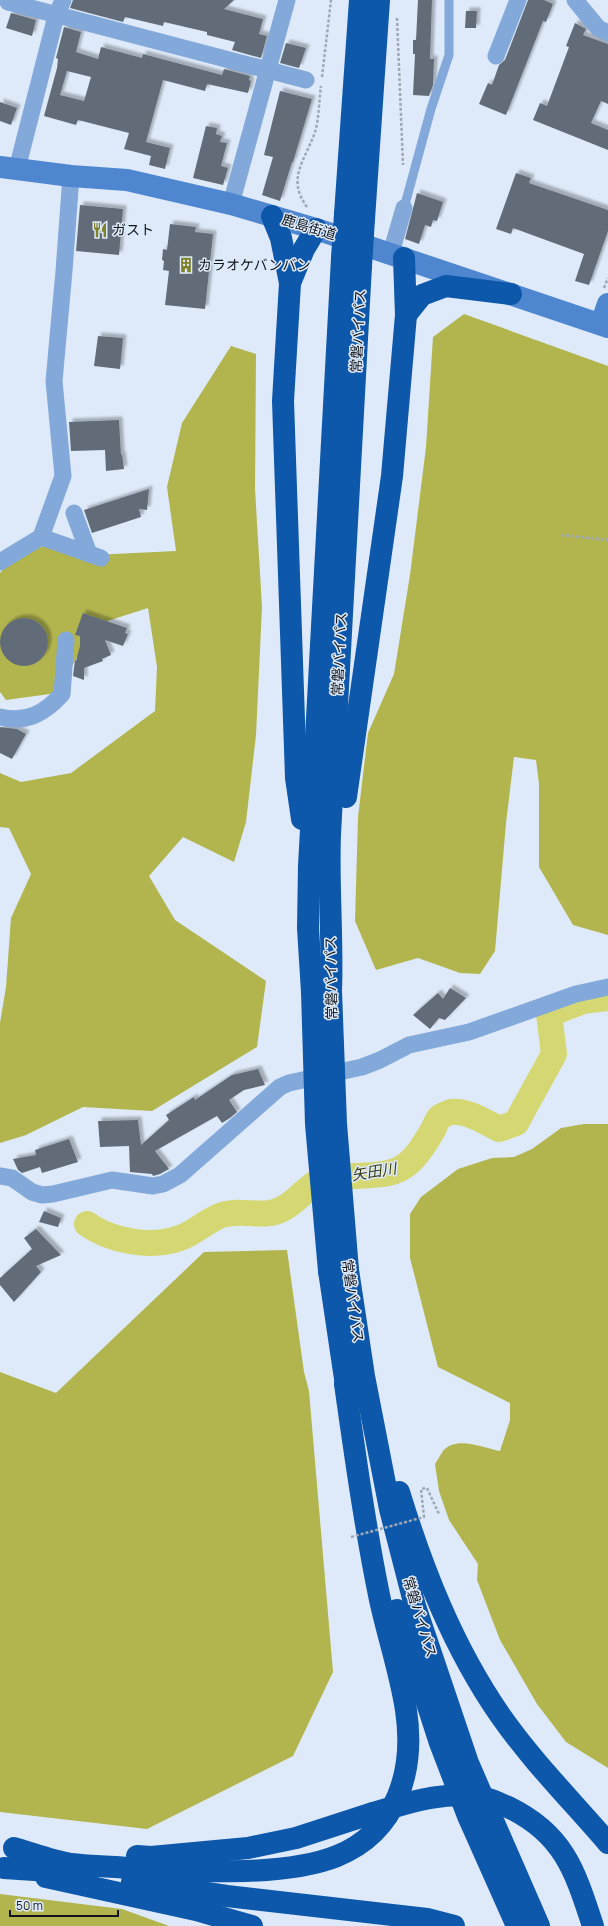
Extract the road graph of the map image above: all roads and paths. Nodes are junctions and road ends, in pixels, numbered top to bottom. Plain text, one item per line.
1 (63, 0) edge
2 (287, 0) edge
3 (332, 0) edge
4 (360, 0) edge
5 (379, 0) edge
6 (449, 0) edge
7 (518, 0) edge
8 (575, 0) edge
9 (8, 2) dead end
10 (56, 16) junction
11 (397, 17) dead end
12 (607, 32) edge
13 (496, 56) dead end
14 (268, 69) junction
15 (306, 80) dead end
16 (8, 168) edge
17 (403, 170) dead end
18 (70, 176) junction
19 (231, 204) junction
20 (404, 208) joint
21 (272, 216) junction
22 (354, 217) junction
23 (312, 219) junction
24 (398, 256) junction
25 (352, 262) junction
26 (290, 283) junction
27 (511, 294) junction
28 (406, 315) junction
29 (606, 318) edge
30 (74, 513) dead end
31 (561, 535) dead end
32 (41, 537) junction
33 (608, 540) edge
34 (0, 562) edge
35 (66, 640) dead end
36 (0, 717) edge
37 (309, 866) junction
38 (332, 965) junction
39 (608, 988) edge
40 (321, 991) junction
41 (0, 1176) edge
42 (339, 1271) junction
43 (364, 1376) junction
44 (345, 1384) junction
45 (439, 1514) dead end
46 (351, 1537) dead end
47 (608, 1843) edge
48 (7, 1847) edge
49 (2, 1867) edge
50 (252, 1926) edge
51 (454, 1926) edge
52 (517, 1926) edge
53 (539, 1926) edge
54 (593, 1926) edge

1 - 10 street
2 - 14 street
3 - 23 path
4 - 22 highway, 常磐バイパス
5 - 22 highway, 常磐バイパス
6 - 20 lane
7 - 13 street
8 - 12 street
9 - 10 street
10 - 14 street
10 - 16 street
11 - 17 path
14 - 15 street
14 - 19 street
16 - 18 street, 鹿島街道
18 - 19 street, 鹿島街道
18 - 32 street
19 - 21 street, 鹿島街道
20 - 24 street
21 - 23 street, 鹿島街道
21 - 26 highway
22 - 25 highway, 常磐バイパス, bridge
23 - 24 street, 鹿島街道
23 - 26 highway
24 - 27 street, 鹿島街道
24 - 28 highway
25 - 37 highway, 常磐バイパス
25 - 38 highway, 常磐バイパス
26 - 37 highway
27 - 28 highway
27 - 29 street, 鹿島街道
28 - 38 highway
30 - 32 street
31 - 33 path
32 - 34 street
35 - 36 street
37 - 40 highway, 常磐バイパス
38 - 40 highway, 常磐バイパス
39 - 41 street
40 - 42 highway, 常磐バイパス, bridge
42 - 43 highway, 常磐バイパス
42 - 44 highway, 常磐バイパス
43 - 47 highway
43 - 53 highway, 常磐バイパス
44 - 48 highway
44 - 52 highway, 常磐バイパス
45 - 46 path, bridge
48 - 54 highway, bridge
49 - 50 highway
49 - 51 highway

